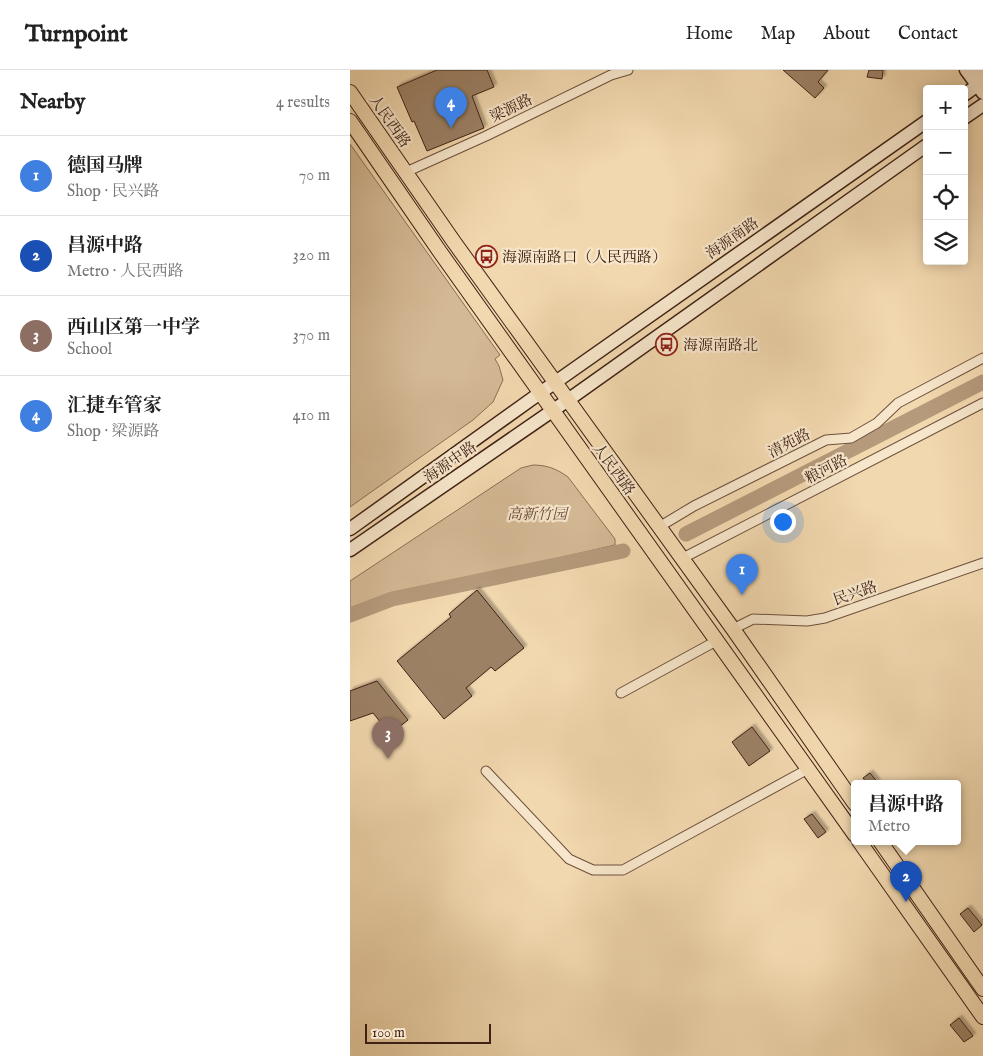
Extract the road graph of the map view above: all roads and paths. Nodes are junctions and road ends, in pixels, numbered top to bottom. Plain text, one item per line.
1 (628, 70) edge
2 (966, 70) edge
3 (977, 70) edge
4 (982, 85) edge
5 (350, 92) edge
6 (968, 93) edge
7 (983, 105) edge
8 (968, 115) edge
9 (350, 122) edge
10 (923, 124) edge
11 (923, 148) edge
12 (406, 172) junction
13 (983, 358) edge
14 (555, 382) junction
15 (540, 393) junction
16 (568, 400) junction
17 (983, 403) edge
18 (552, 411) junction
19 (659, 526) junction
20 (350, 529) edge
21 (350, 550) edge
22 (681, 559) junction
23 (983, 563) edge
24 (733, 629) junction
25 (718, 640) junction
26 (621, 693) dead end
27 (808, 769) junction
28 (486, 771) dead end
29 (851, 798) edge
30 (851, 829) edge
31 (862, 845) edge
32 (883, 845) edge
33 (983, 989) edge
34 (983, 1017) edge

1 - 12 street, 梁源路
2 - 4 main road
3 - 4 main road
4 - 6 main road
5 - 12 main road, 人民西路
7 - 8 main road
9 - 15 main road, 人民西路
10 - 14 main road, 海源南路
11 - 16 main road
12 - 14 main road, 人民西路
13 - 19 street, 清苑路
14 - 15 main road, 海源中路
14 - 16 main road, 人民西路
15 - 18 main road, 人民西路
15 - 20 main road, 海源中路
16 - 18 main road, 海源中路
16 - 19 main road, 人民西路
17 - 22 street, 粮河路
18 - 21 main road, 海源中路
18 - 25 main road, 人民西路
19 - 22 main road, 人民西路
22 - 24 main road, 人民西路
23 - 24 street, 民兴路
24 - 29 main road, 人民西路
25 - 26 street
25 - 27 main road, 人民西路
27 - 28 street
27 - 30 main road, 人民西路
31 - 34 main road
32 - 33 main road

